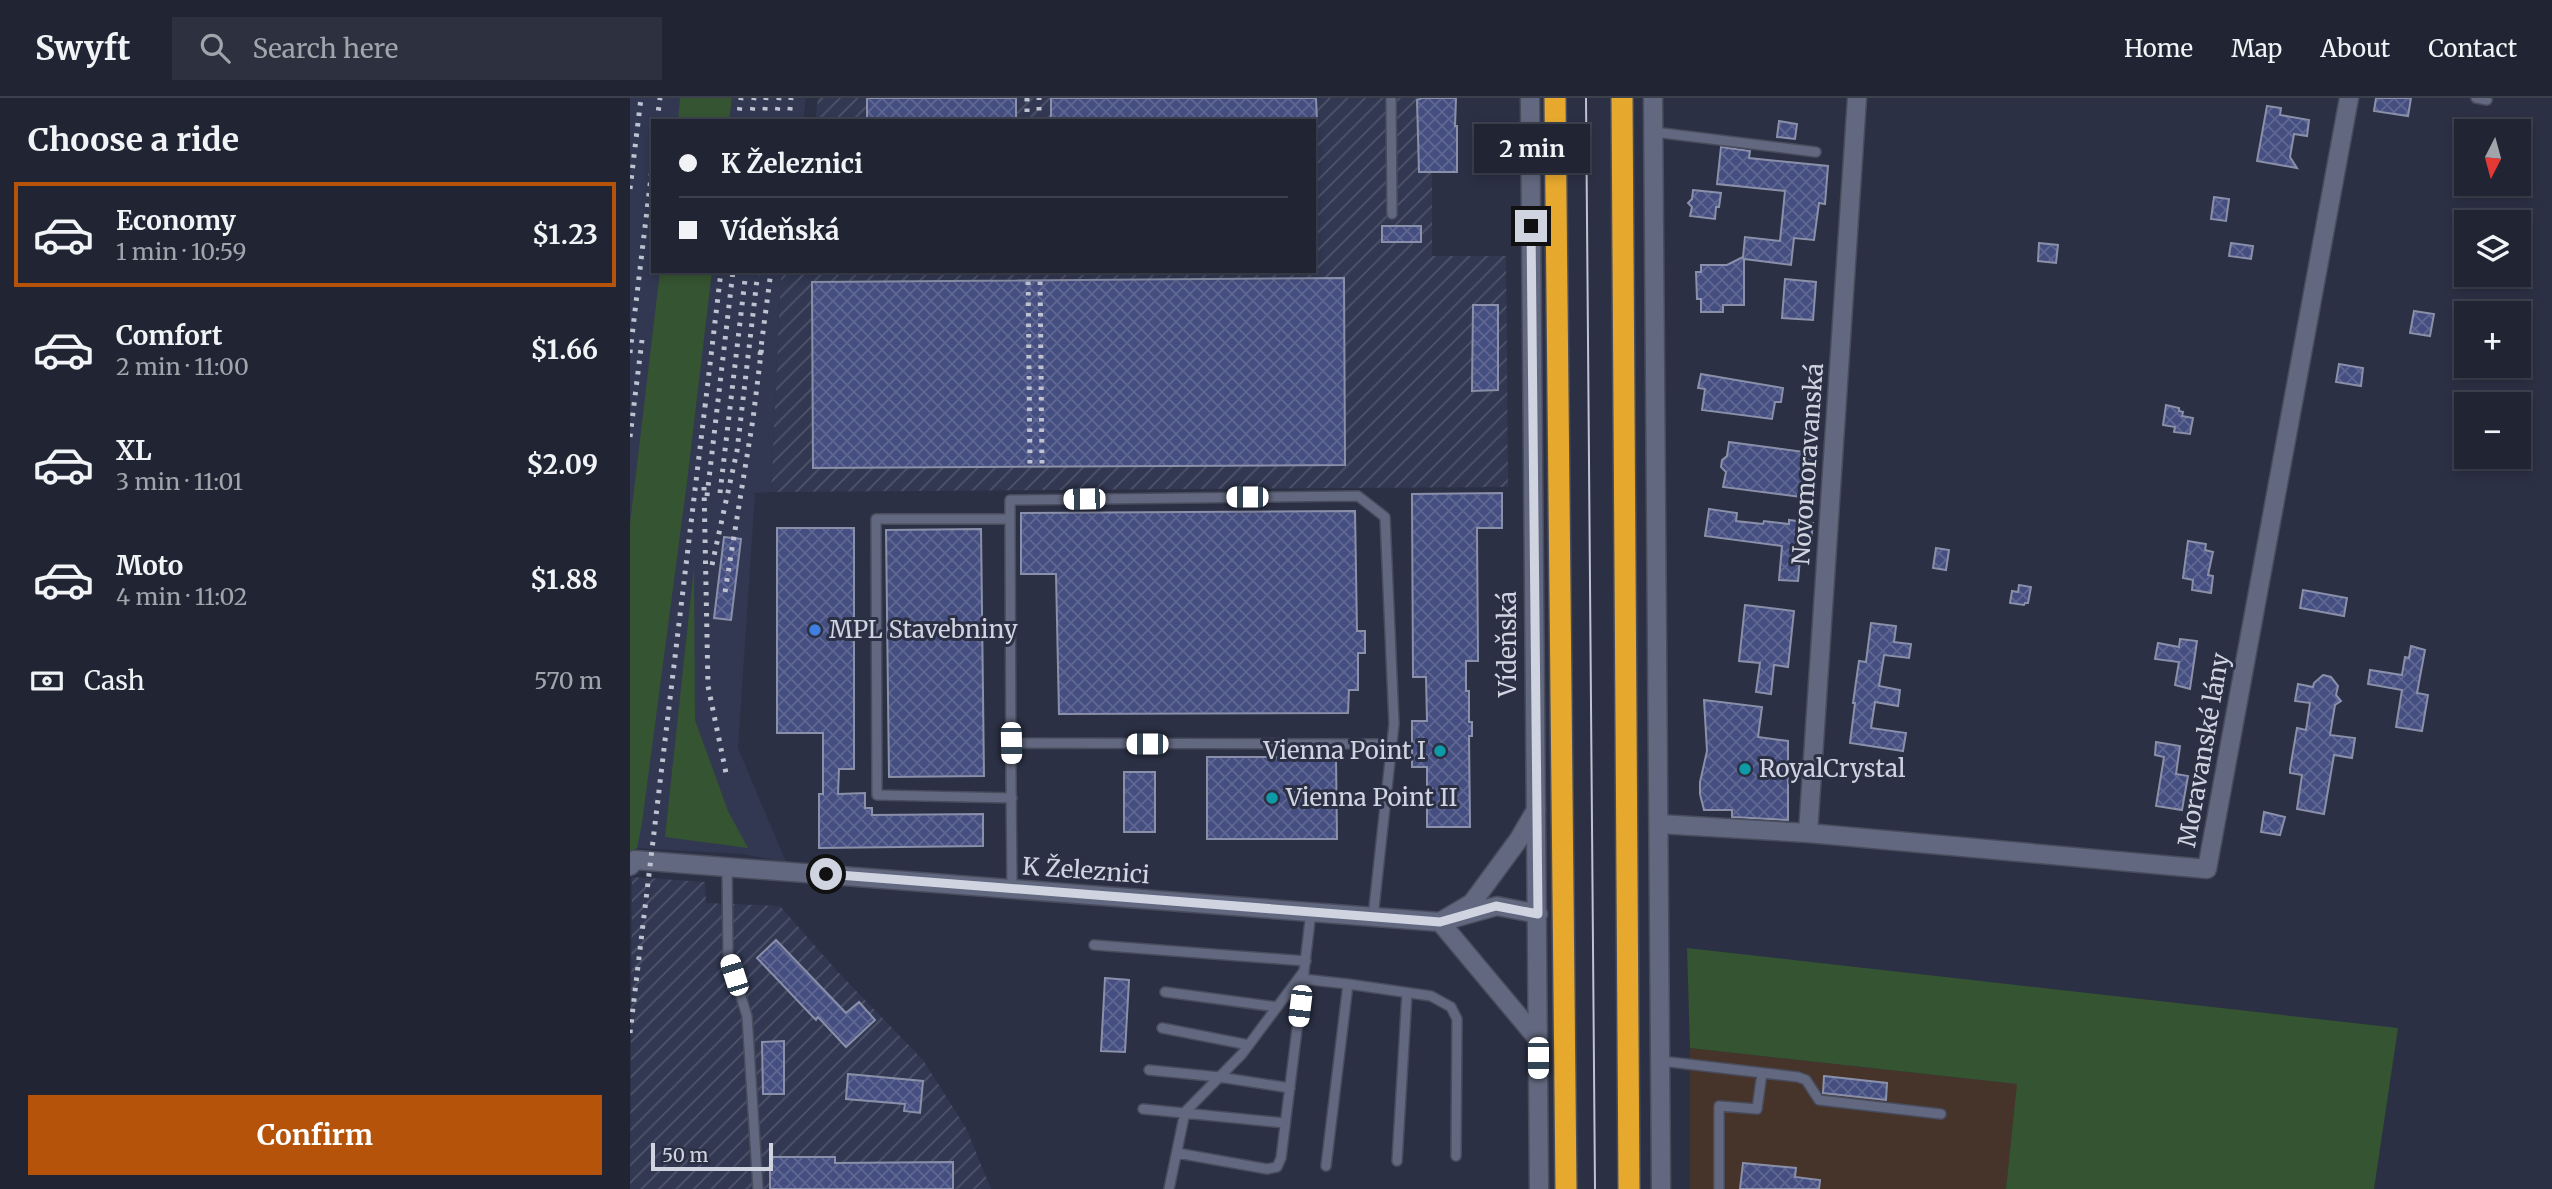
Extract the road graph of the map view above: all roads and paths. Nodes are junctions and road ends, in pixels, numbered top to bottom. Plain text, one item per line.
1 (1391, 98) edge
2 (1530, 98) edge
3 (1555, 98) edge
4 (1622, 98) edge
5 (1653, 98) edge
6 (1857, 98) edge
7 (2349, 98) edge
8 (2476, 98) edge
9 (2487, 100) dead end
10 (1654, 132) junction
11 (1816, 152) dead end
12 (1392, 214) dead end
13 (1010, 519) junction
14 (1011, 743) junction
15 (1392, 744) junction
16 (1012, 798) junction
17 (1536, 810) junction
18 (1659, 824) junction
19 (1808, 832) junction
20 (630, 866) edge
21 (727, 867) junction
22 (1012, 890) junction
23 (1311, 912) junction
24 (1538, 914) junction
25 (1373, 917) junction
26 (1440, 922) junction
27 (1094, 945) dead end
28 (1305, 970) junction
29 (1348, 984) junction
30 (1166, 992) dead end
31 (1407, 993) junction
32 (1277, 1007) junction
33 (1162, 1028) dead end
34 (1537, 1038) junction
35 (1249, 1045) junction
36 (1661, 1061) junction
37 (1149, 1070) dead end
38 (1762, 1073) junction
39 (1219, 1077) junction
40 (1290, 1088) junction
41 (1143, 1109) dead end
42 (1185, 1112) junction
43 (1941, 1114) dead end
44 (1285, 1123) junction
45 (1177, 1153) junction
46 (1456, 1156) dead end
47 (1397, 1161) dead end
48 (1326, 1166) dead end
49 (758, 1189) edge
50 (1169, 1189) edge
51 (1539, 1189) edge
52 (1566, 1189) edge
53 (1629, 1189) edge
54 (1661, 1189) edge
55 (1719, 1189) edge

1 - 12 lane
2 - 17 street, Vídeňská
3 - 52 highway
4 - 53 highway
5 - 10 street
6 - 19 street, Novomoravanská
7 - 19 street, Moravanské lány
8 - 9 lane
10 - 11 lane
10 - 18 street
13 - 14 lane
13 - 15 lane
13 - 16 lane
14 - 15 lane
14 - 16 lane
15 - 25 lane
16 - 22 lane
17 - 24 street, Vídeňská
17 - 26 street
18 - 19 street, Moravanské lány
18 - 36 street
20 - 21 street, K Železnici
21 - 22 street, K Železnici
21 - 49 lane
22 - 23 street, K Železnici
23 - 25 street, K Železnici
23 - 28 lane
24 - 26 street, K Železnici
24 - 34 street, Vídeňská
25 - 26 street, K Železnici
26 - 34 street
27 - 28 lane
28 - 29 lane
28 - 32 lane
28 - 40 lane
29 - 31 lane
29 - 48 lane
30 - 32 lane
31 - 46 lane
31 - 47 lane
32 - 35 lane
33 - 35 lane
34 - 51 street, Vídeňská
35 - 39 lane
36 - 38 lane
36 - 54 street
37 - 39 lane
38 - 43 lane
38 - 55 lane
39 - 40 lane
39 - 42 lane
40 - 44 lane
41 - 42 lane
42 - 44 lane
42 - 45 lane
44 - 45 lane
45 - 50 lane

